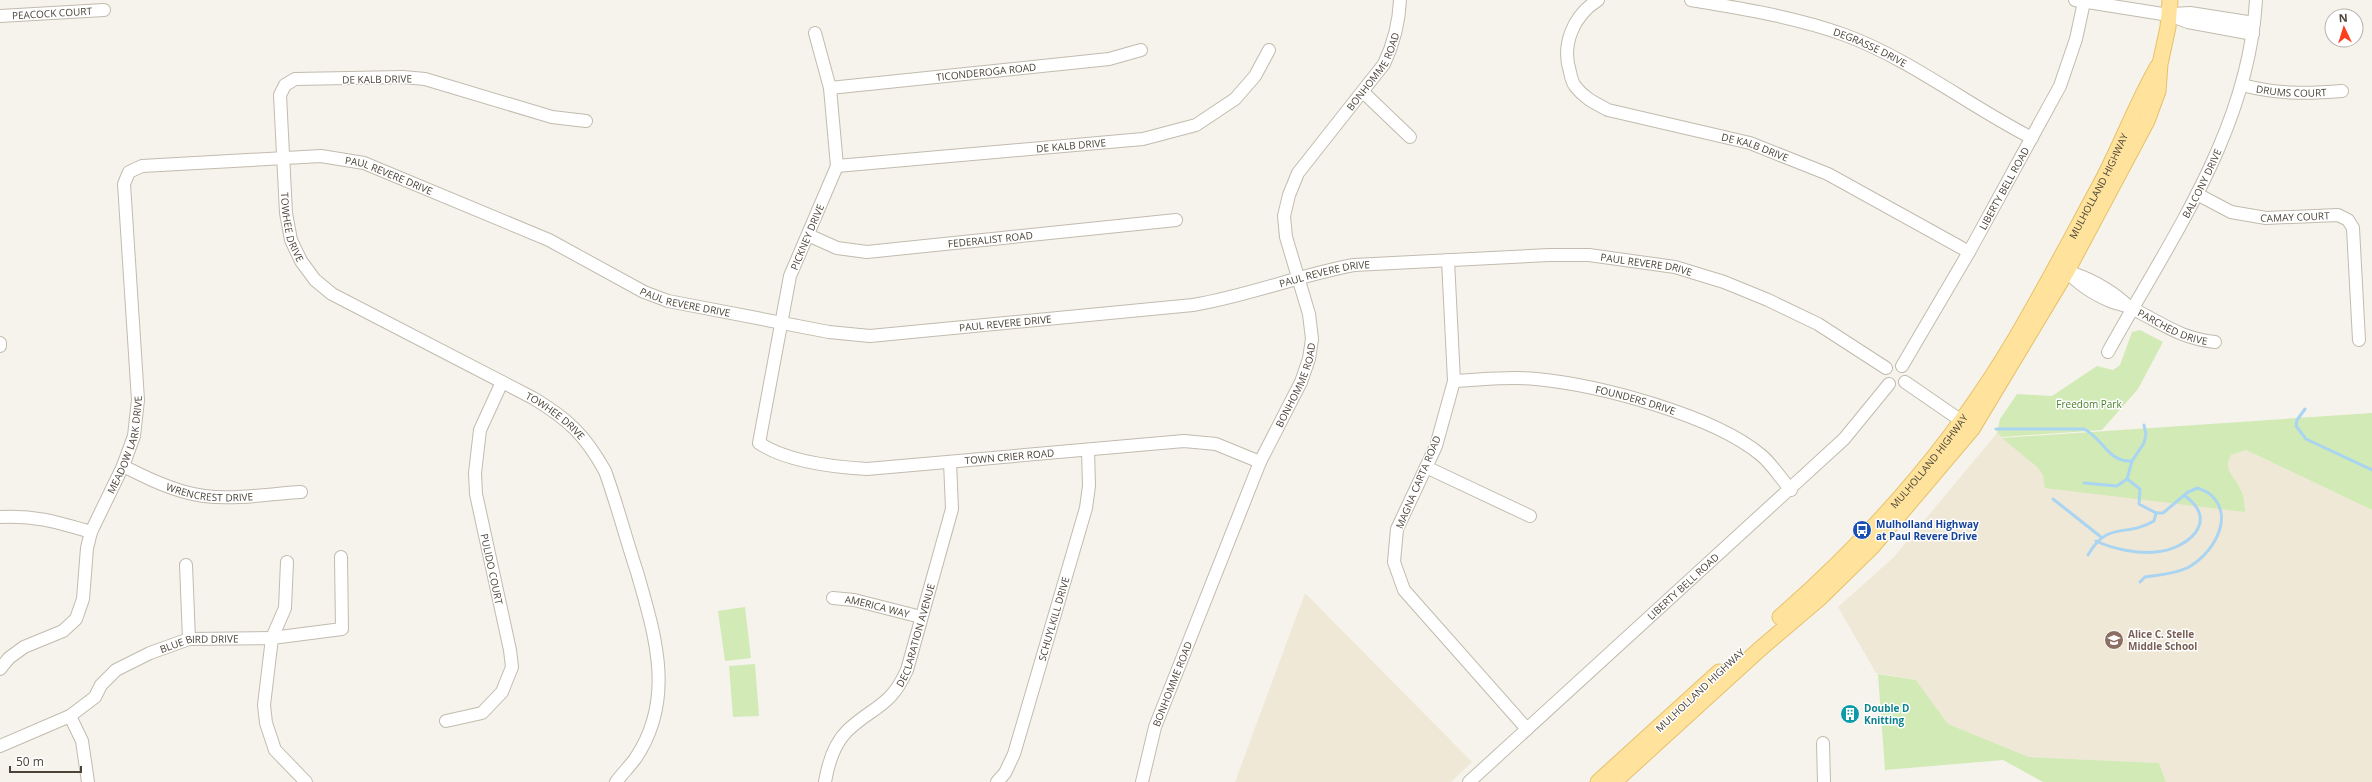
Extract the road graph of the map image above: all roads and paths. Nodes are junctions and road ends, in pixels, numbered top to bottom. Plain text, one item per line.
1 (1400, 0) edge
2 (1598, 0) edge
3 (1691, 0) edge
4 (2256, 0) edge
5 (2080, 1) edge
6 (2170, 7) edge
7 (104, 10) dead end
8 (0, 16) edge
9 (2254, 28) junction
10 (816, 33) dead end
11 (1141, 50) dead end
12 (1269, 50) dead end
13 (2242, 85) junction
14 (830, 88) junction
15 (2342, 91) dead end
16 (1363, 92) junction
17 (586, 121) dead end
18 (1410, 137) dead end
19 (2032, 138) junction
20 (283, 158) junction
21 (837, 166) junction
22 (129, 172) joint
23 (2197, 194) junction
24 (1176, 220) dead end
25 (808, 235) junction
26 (1969, 252) junction
27 (1448, 260) junction
28 (2062, 268) junction
29 (1298, 280) junction
30 (2132, 308) junction
31 (780, 322) junction
32 (2359, 340) dead end
33 (2215, 342) dead end
34 (0, 343) edge
35 (0, 346) edge
36 (2108, 352) dead end
37 (1902, 366) junction
38 (1886, 368) junction
39 (1454, 381) junction
40 (502, 382) junction
41 (1905, 382) junction
42 (1889, 384) junction
43 (1964, 422) junction
44 (759, 443) joint
45 (1088, 450) junction
46 (950, 462) junction
47 (1260, 462) junction
48 (123, 466) junction
49 (1426, 467) junction
50 (1791, 490) junction
51 (301, 492) dead end
52 (1530, 516) dead end
53 (0, 517) edge
54 (91, 532) junction
55 (341, 557) dead end
56 (287, 562) dead end
57 (186, 565) dead end
58 (833, 598) dead end
59 (921, 617) junction
60 (272, 638) junction
61 (189, 639) junction
62 (0, 669) edge
63 (70, 716) junction
64 (446, 721) dead end
65 (1527, 728) junction
66 (1823, 743) dead end
67 (0, 746) edge
68 (88, 782) edge
69 (306, 782) edge
70 (616, 782) edge
71 (825, 782) edge
72 (997, 782) edge
73 (1142, 782) edge
74 (1469, 782) edge
75 (1598, 782) edge
76 (1614, 782) edge
77 (1824, 782) edge

1 - 16 street, BONHOMME ROAD
2 - 26 street, DE KALB DRIVE
3 - 19 street, DEGRASSE DRIVE
4 - 9 street, BALCONY DRIVE
5 - 6 street
5 - 19 street, LIBERTY BELL ROAD
6 - 9 street
6 - 28 main road, MULHOLLAND HIGHWAY
7 - 8 street, PEACOCK COURT
9 - 13 street, BALCONY DRIVE
10 - 14 street, PICKNEY DRIVE
11 - 14 street, TICONDEROGA ROAD
12 - 21 street, DE KALB DRIVE
13 - 15 street, DRUMS COURT
13 - 23 street, BALCONY DRIVE
14 - 21 street, PICKNEY DRIVE
16 - 18 street
16 - 29 street, BONHOMME ROAD
17 - 20 street, DE KALB DRIVE
19 - 26 street, LIBERTY BELL ROAD
20 - 22 street, PAUL REVERE DRIVE
20 - 31 street, PAUL REVERE DRIVE
20 - 40 street, TOWHEE DRIVE
21 - 25 street, PICKNEY DRIVE
22 - 48 street, MEADOW LARK DRIVE
23 - 30 street, BALCONY DRIVE
23 - 32 street, CAMAY COURT
24 - 25 street, FEDERALIST ROAD
25 - 31 street, PICKNEY DRIVE
26 - 37 street, LIBERTY BELL ROAD
27 - 29 street, PAUL REVERE DRIVE
27 - 38 street, PAUL REVERE DRIVE
27 - 39 street, MAGNA CARTA ROAD
28 - 30 street, PARCHED DRIVE
28 - 43 main road, MULHOLLAND HIGHWAY
28 - 76 main road, MULHOLLAND HIGHWAY
29 - 31 street, PAUL REVERE DRIVE
29 - 47 street, BONHOMME ROAD
30 - 33 street, PARCHED DRIVE
30 - 36 street, BALCONY DRIVE
31 - 44 street, PICKNEY DRIVE
34 - 35 street
37 - 38 street
37 - 41 street
38 - 42 street
39 - 49 street, MAGNA CARTA ROAD
39 - 50 street, FOUNDERS DRIVE
40 - 64 street, PULIDO COURT
40 - 70 street, TOWHEE DRIVE
41 - 42 street
41 - 43 street
42 - 50 street, LIBERTY BELL ROAD
43 - 75 main road, MULHOLLAND HIGHWAY
44 - 46 street, TOWN CRIER ROAD
45 - 46 street, TOWN CRIER ROAD
45 - 47 street, TOWN CRIER ROAD
45 - 72 street, SCHUYLKILL DRIVE
46 - 59 street, DECLARATION AVENUE
47 - 73 street, BONHOMME ROAD
48 - 51 street, WRENCREST DRIVE
48 - 54 street, MEADOW LARK DRIVE
49 - 52 street
49 - 65 street, MAGNA CARTA ROAD
50 - 65 street, LIBERTY BELL ROAD
53 - 54 street
54 - 62 street, MEADOW LARK DRIVE
55 - 60 street, BLUE BIRD DRIVE
56 - 60 street
57 - 61 street
58 - 59 street, AMERICA WAY
59 - 71 street, DECLARATION AVENUE
60 - 61 street, BLUE BIRD DRIVE
60 - 69 street
61 - 63 street, BLUE BIRD DRIVE
63 - 67 street, BLUE BIRD DRIVE
63 - 68 street
65 - 74 street, LIBERTY BELL ROAD
66 - 77 street

